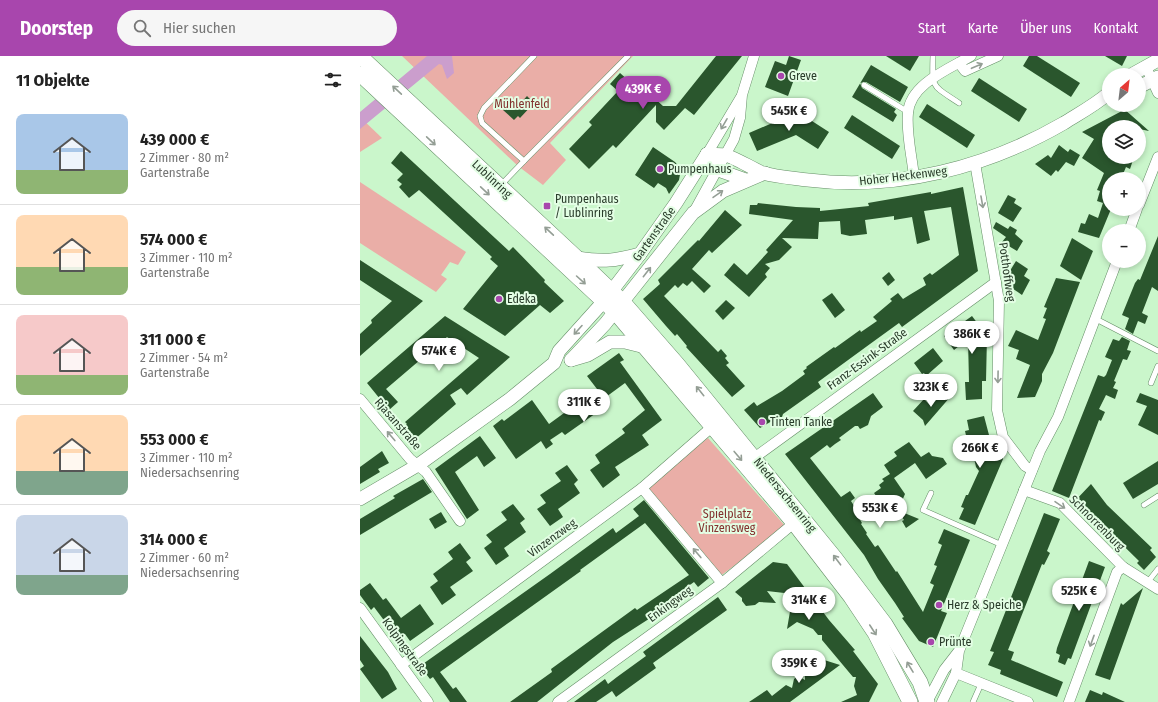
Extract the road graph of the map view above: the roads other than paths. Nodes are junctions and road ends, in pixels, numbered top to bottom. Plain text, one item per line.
1 (360, 56) edge
2 (534, 56) edge
3 (628, 56) edge
4 (754, 56) edge
5 (933, 56) edge
6 (971, 56) edge
7 (998, 56) edge
8 (1158, 60) edge
9 (959, 63) junction
10 (1146, 67) joint
11 (369, 77) edge
12 (1155, 79) edge
13 (932, 80) junction
14 (1146, 84) edge
15 (864, 85) dead end
16 (1158, 93) edge
17 (742, 95) junction
18 (1102, 102) edge
19 (959, 103) dead end
20 (410, 112) junction
21 (908, 112) junction
22 (707, 154) junction
23 (726, 155) junction
24 (1158, 157) edge
25 (524, 160) junction
26 (975, 163) junction
27 (718, 170) junction
28 (765, 173) junction
29 (914, 177) junction
30 (746, 180) junction
31 (500, 186) junction
32 (1146, 187) edge
33 (693, 213) junction
34 (640, 254) junction
35 (577, 258) junction
36 (1114, 268) edge
37 (996, 282) junction
38 (608, 296) junction
39 (619, 307) junction
40 (1096, 319) junction
41 (645, 347) junction
42 (1158, 351) edge
43 (571, 360) junction
44 (554, 363) junction
45 (1158, 366) edge
46 (1151, 383) dead end
47 (360, 399) edge
48 (713, 426) junction
49 (754, 458) junction
50 (418, 465) junction
51 (1032, 470) junction
52 (642, 488) junction
53 (1024, 490) junction
54 (931, 493) dead end
55 (1158, 496) edge
56 (360, 500) edge
57 (1144, 505) dead end
58 (460, 521) dead end
59 (794, 523) junction
60 (1002, 545) junction
61 (1123, 567) junction
62 (1158, 569) edge
63 (722, 583) junction
64 (1147, 583) junction
65 (1158, 589) edge
66 (360, 608) edge
67 (959, 651) junction
68 (401, 664) junction
69 (956, 673) junction
70 (981, 684) junction
71 (428, 702) edge
72 (558, 702) edge
73 (910, 702) edge
74 (927, 702) edge
75 (942, 702) edge
76 (974, 702) edge
77 (1028, 702) edge
78 (1069, 702) edge

1 - 11 main road, Lublinring
2 - 25 lane
3 - 25 lane
4 - 17 street, Gartenstraße
5 - 13 lane
6 - 9 street
9 -> 7 street
8 - 10 street
9 - 13 street
10 - 12 street
11 - 20 main road, Lublinring
12 - 14 street
12 - 16 street
13 - 19 lane
13 - 21 street
15 - 21 lane
17 -> 22 street, Gartenstraße
17 - 23 street, Gartenstraße
18 - 26 street, Hoher Heckenweg
20 - 31 main road, Lublinring
20 -> 38 main road, Lublinring
21 - 29 street
22 - 23 street, Hoher Heckenweg
22 - 27 street
22 - 34 street, Gartenstraße
23 - 27 street, Gartenstraße
23 - 28 street, Hoher Heckenweg
24 - 32 street
25 - 31 lane
26 - 29 street, Hoher Heckenweg
26 -> 37 street, Potthoffweg
27 - 30 street
27 - 33 street, Gartenstraße
28 - 29 street, Hoher Heckenweg
28 - 30 street, Hoher Heckenweg
33 -> 30 street, Gartenstraße
35 -> 31 main road, Lublinring
39 -> 33 street, Gartenstraße
34 - 35 street
34 - 38 street, Gartenstraße
35 - 38 main road, Lublinring
36 - 40 street
37 - 49 street, Franz-Essink-Straße
37 -> 51 street, Potthoffweg
38 - 39 main road, Lublinring
38 -> 44 street, Gartenstraße
39 - 41 main road, Niedersachsenring
39 - 43 street, Gartenstraße
49 -> 39 main road, Niedersachsenring
40 - 42 lane
40 - 51 street
41 - 43 street
41 - 48 main road, Niedersachsenring
43 - 44 street, Gartenstraße
44 - 50 street, Gartenstraße
45 - 46 lane
50 -> 47 street, Rjasanstraße
48 - 52 street, Vinzenzweg
48 -> 59 main road, Niedersachsenring
74 -> 49 main road, Niedersachsenring
50 - 56 street, Gartenstraße
50 - 58 street
51 - 53 street
63 -> 52 street
52 - 68 street, Vinzenzweg
53 - 60 street
53 -> 61 street, Schnorrenburg
54 - 60 lane
55 - 57 lane
59 - 63 street, Enkingweg
59 -> 73 main road, Niedersachsenring
60 - 67 street
61 - 64 street, Schnorrenburg
61 -> 78 street
62 - 64 lane
63 - 72 street, Enkingweg
64 - 65 street, Schnorrenburg
66 - 68 street, Kolpingstraße
67 - 69 street
67 - 74 street
68 - 71 street, Kolpingstraße
69 - 70 street
69 - 75 street
70 - 76 lane
70 - 77 street

